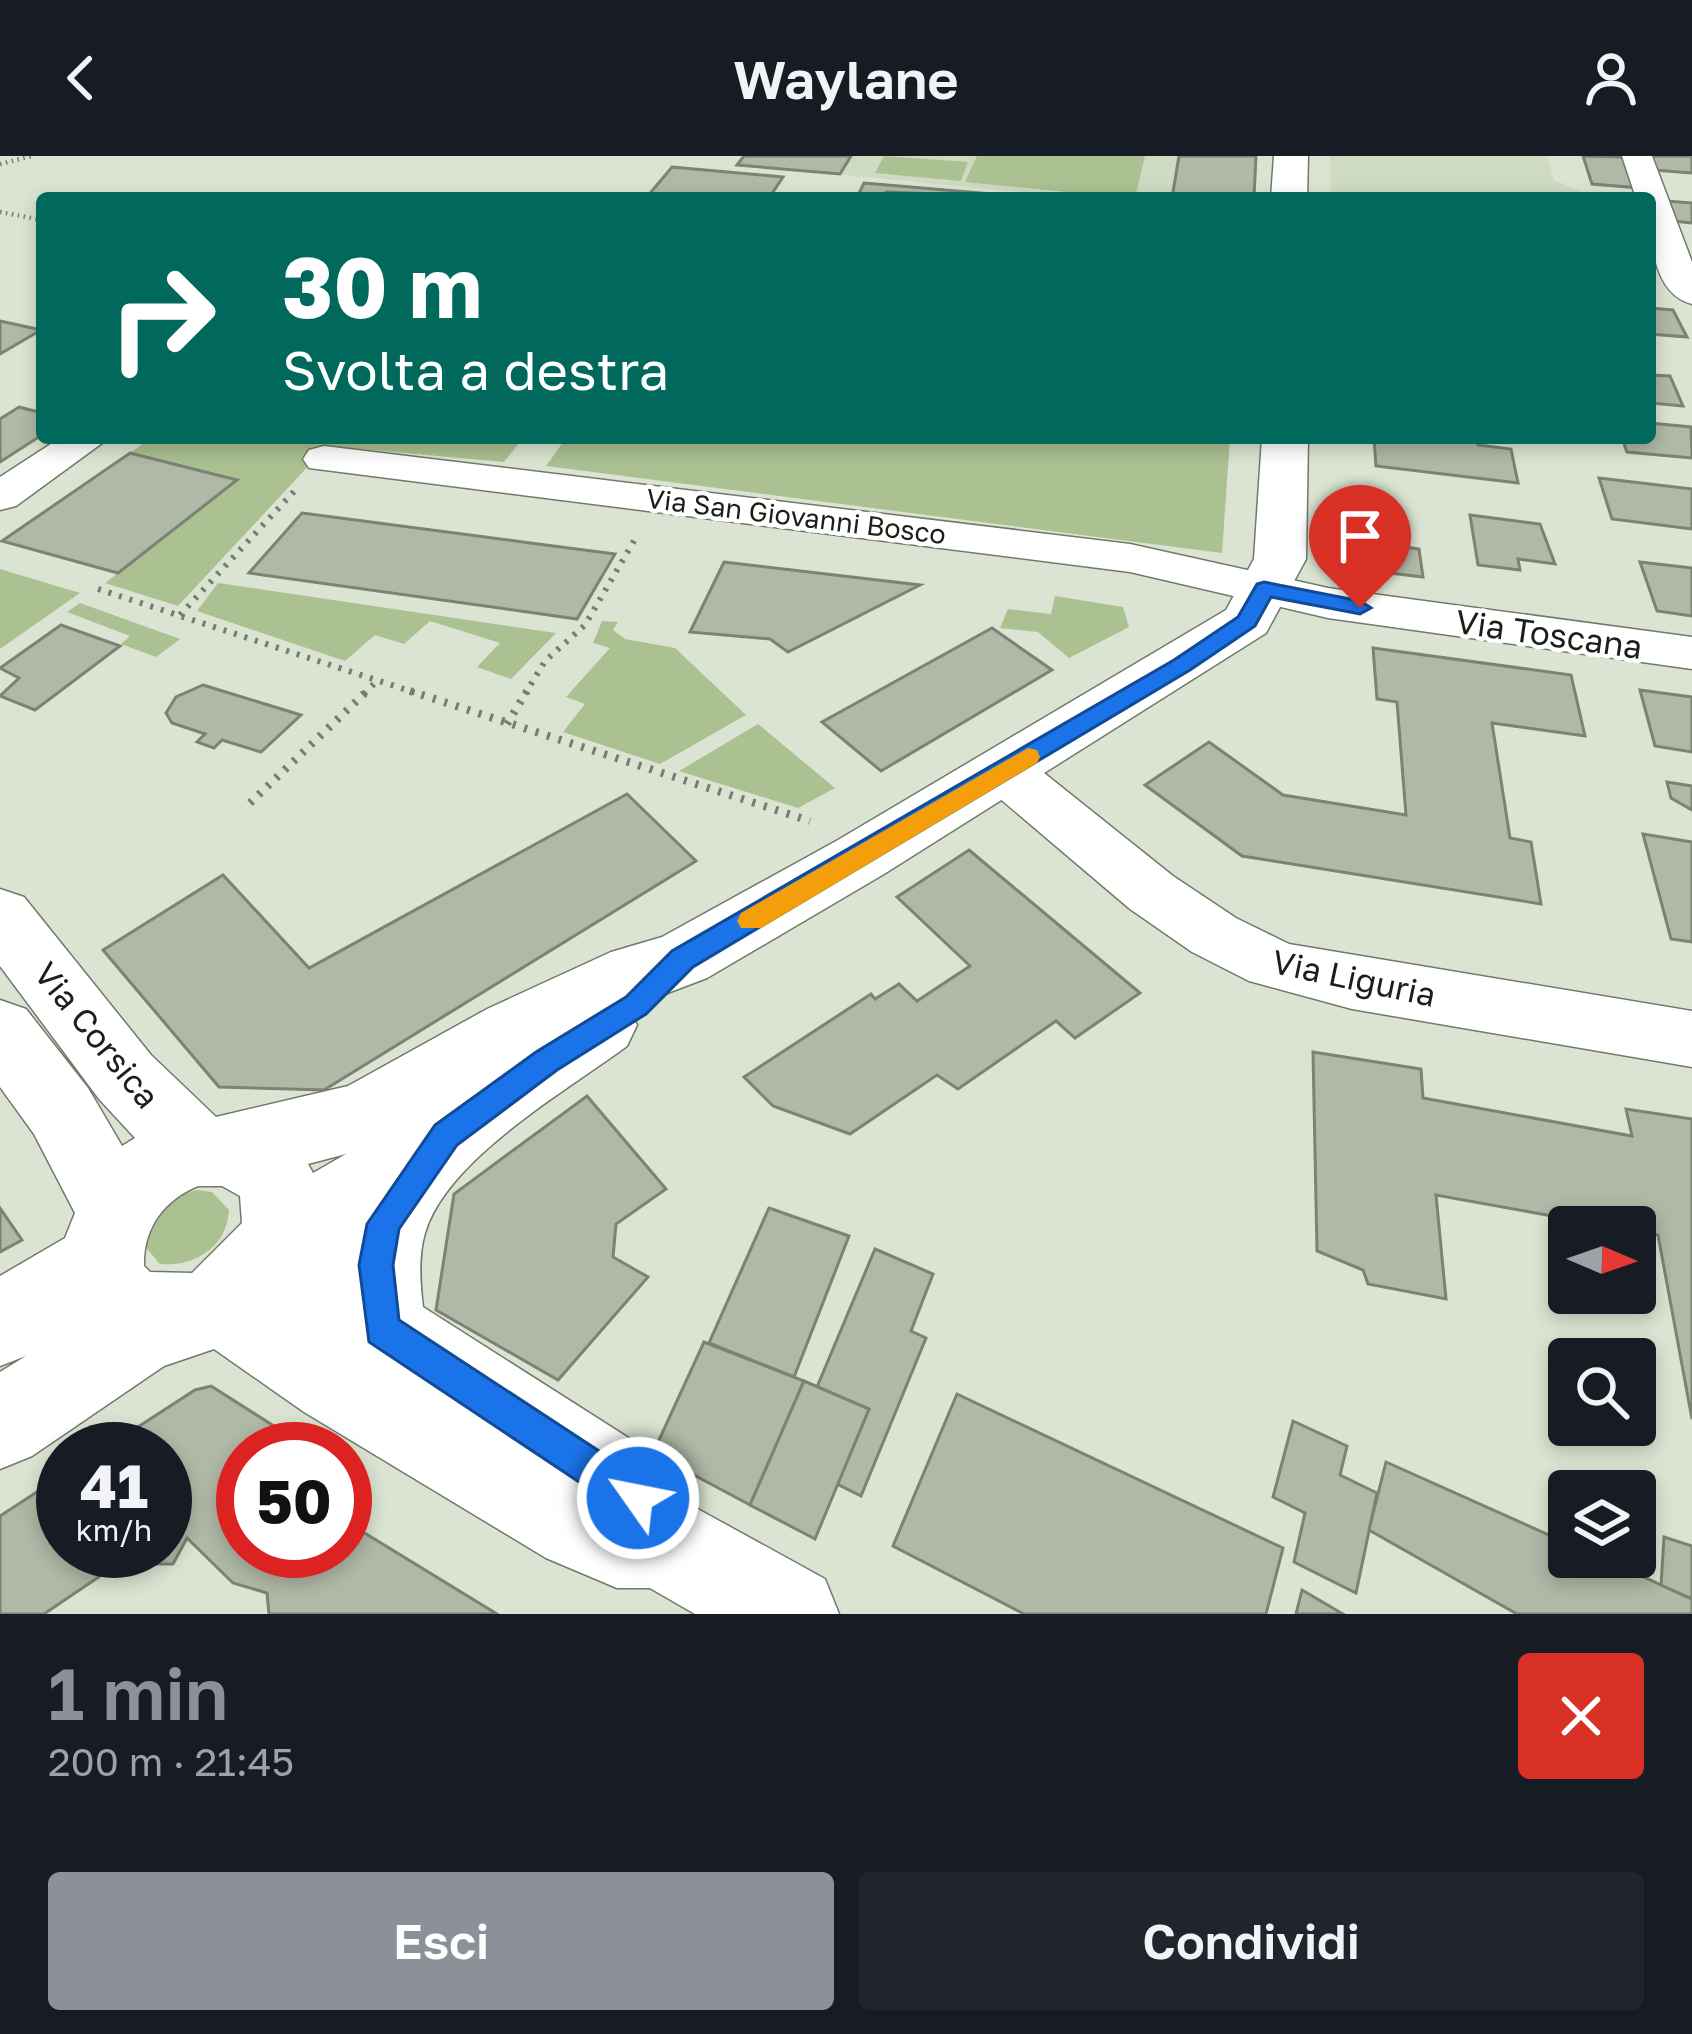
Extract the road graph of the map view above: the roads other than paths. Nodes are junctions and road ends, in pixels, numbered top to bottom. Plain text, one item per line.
1 (1291, 156) edge
2 (1637, 156) edge
3 (1289, 192) edge
4 (1650, 192) edge
5 (1656, 210) edge
6 (1656, 288) edge
7 (1691, 291) edge
8 (79, 444) edge
9 (1285, 444) edge
10 (324, 459) road end
11 (0, 496) edge
12 (1264, 589) junction
13 (1692, 653) edge
14 (1004, 771) junction
15 (0, 916) edge
16 (682, 959) junction
17 (0, 1030) edge
18 (1692, 1039) edge
19 (446, 1135) junction
20 (213, 1151) junction
21 (282, 1235) junction
22 (108, 1236) junction
23 (194, 1312) junction
24 (0, 1324) edge
25 (382, 1330) junction
26 (0, 1424) edge
27 (685, 1578) edge
28 (790, 1614) edge

1 - 3 street
2 - 4 street
5 - 7 street
6 - 7 street
8 - 11 street
9 - 12 street
10 - 12 street, Via San Giovanni Bosco
12 - 13 street, Via Toscana
12 - 14 street
14 - 16 street
14 - 18 street, Via Liguria
15 - 20 street, Via Corsica
16 - 19 street
16 - 20 street
17 - 22 street
19 - 21 street
19 - 25 street
20 - 21 street
20 - 22 street
21 - 23 street
21 - 25 street
22 - 23 street
22 - 24 street
23 - 26 street
23 - 27 street
25 - 27 street
27 - 28 street

